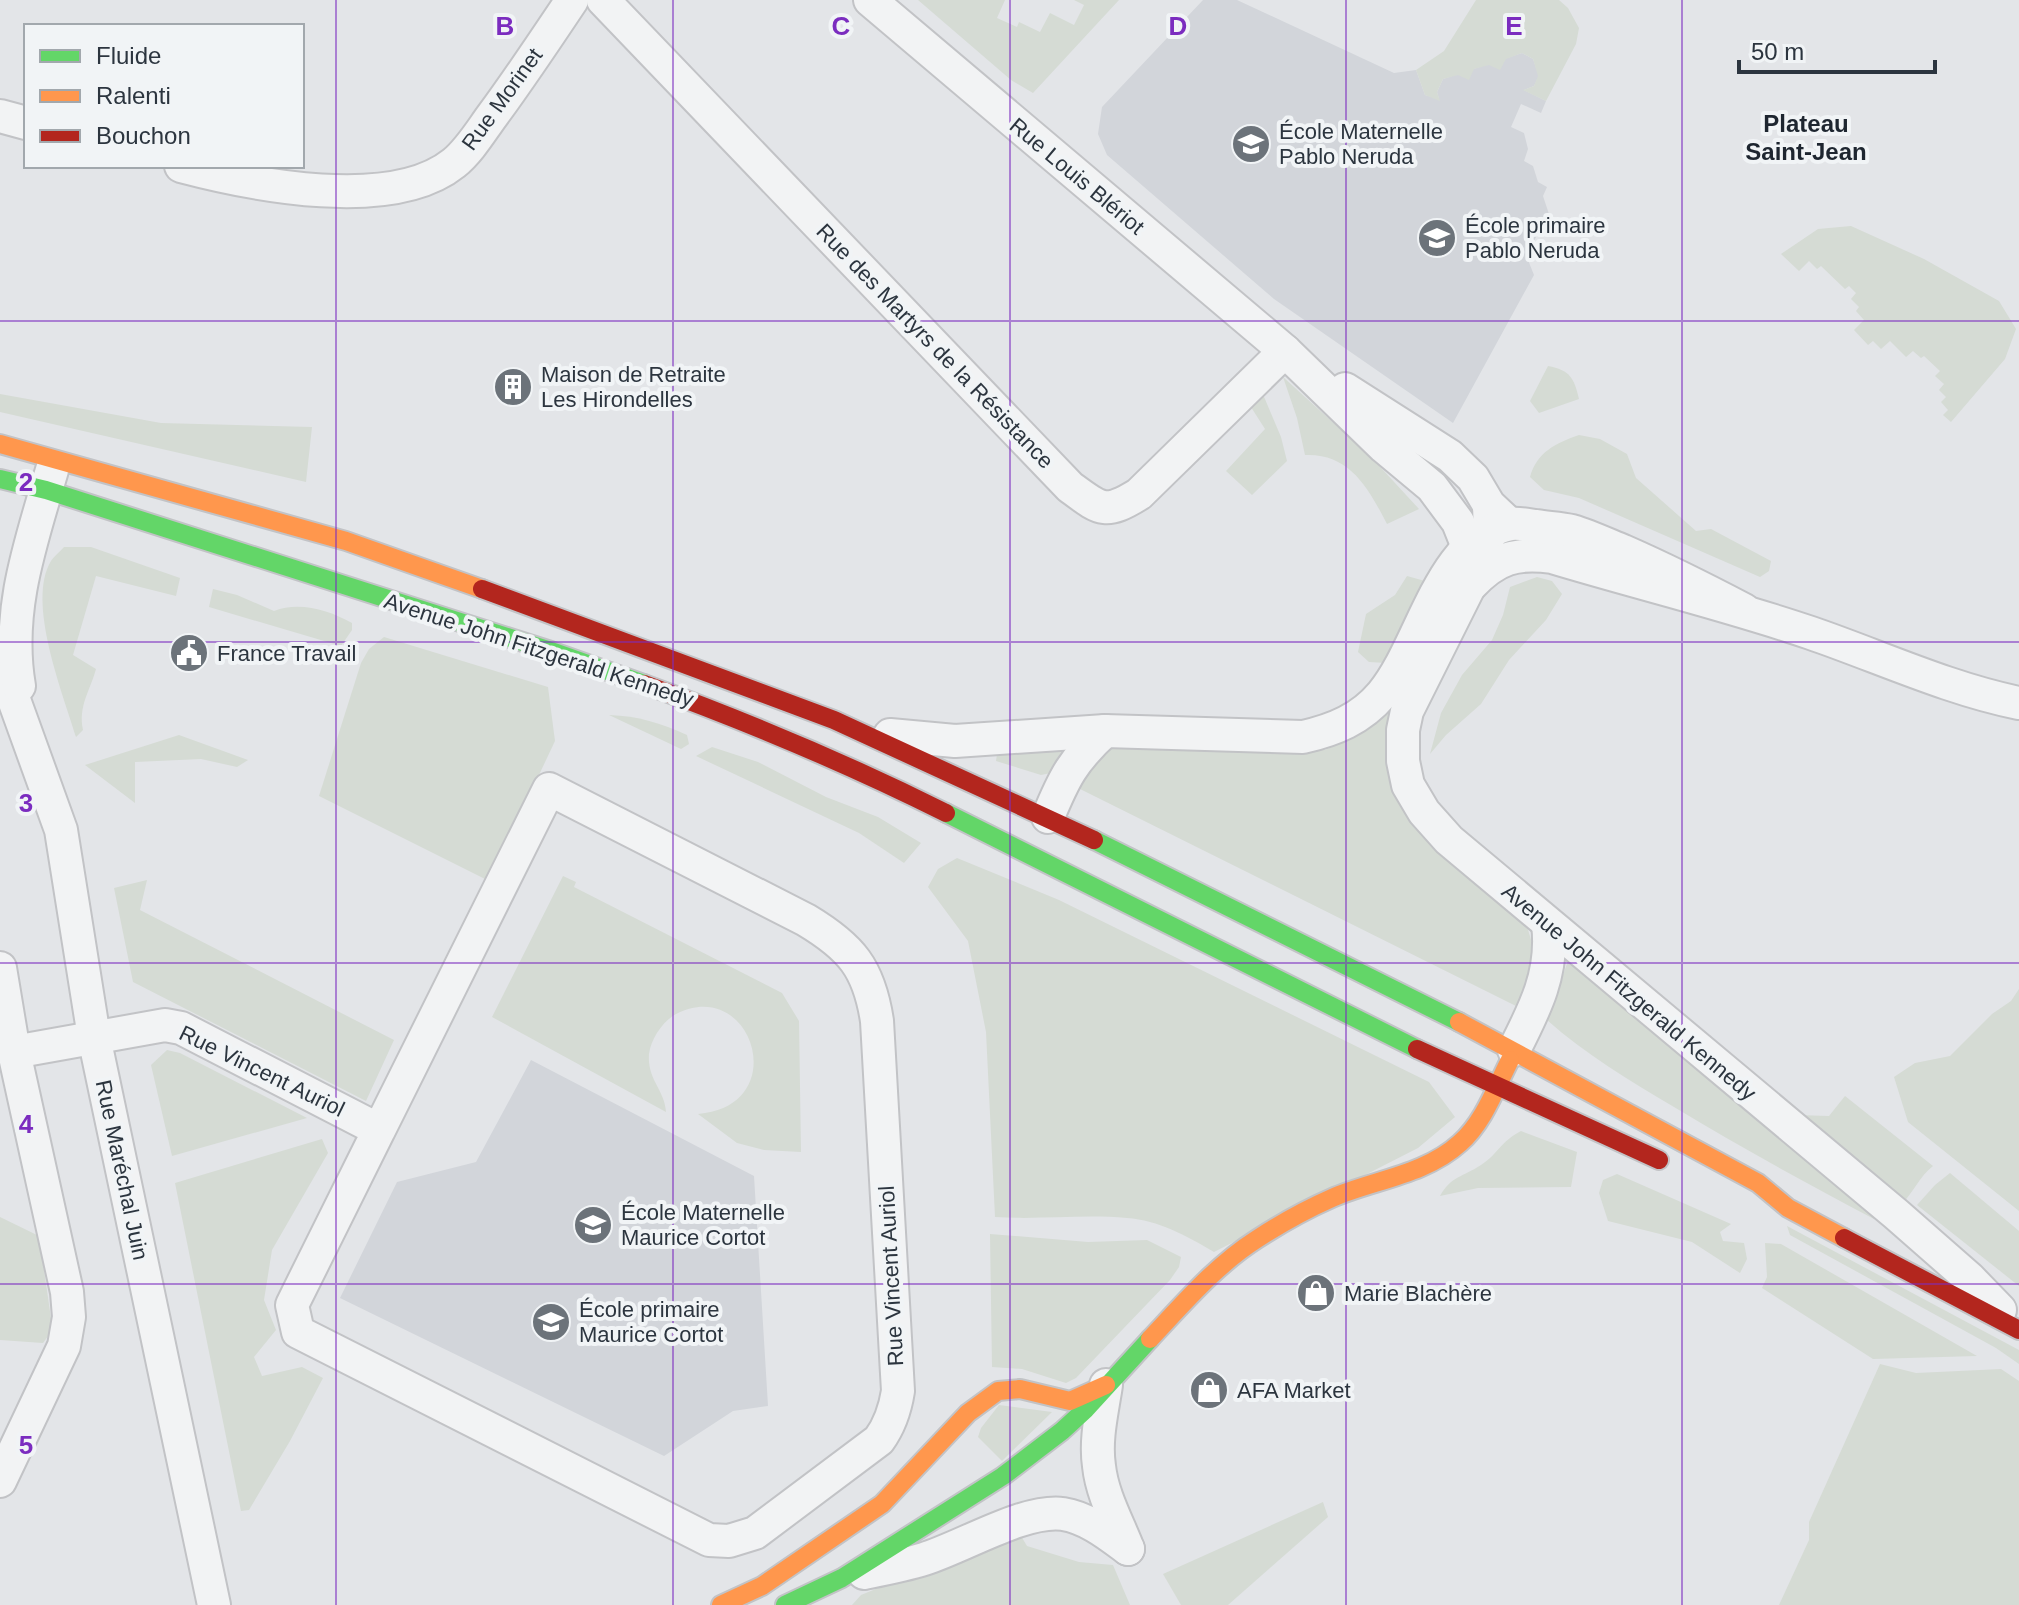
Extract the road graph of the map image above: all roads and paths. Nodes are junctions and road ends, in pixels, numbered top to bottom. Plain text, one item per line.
1 (572, 0) edge
2 (603, 0) edge
3 (870, 0) edge
4 (0, 116) edge
5 (24, 122) edge
6 (189, 168) edge
7 (1285, 351) junction
8 (0, 444) edge
9 (44, 473) junction
10 (0, 479) edge
11 (1490, 527) junction
12 (369, 550) junction
13 (1468, 588) junction
14 (373, 595) junction
15 (531, 606) junction
16 (1744, 610) junction
17 (436, 616) junction
18 (0, 628) edge
19 (0, 661) edge
20 (2019, 703) edge
21 (834, 720) junction
22 (1105, 731) junction
23 (28, 737) junction
24 (1048, 817) junction
25 (1031, 855) junction
26 (1548, 924) junction
27 (0, 968) edge
28 (94, 1037) junction
29 (1514, 1050) junction
30 (14, 1052) junction
31 (1497, 1087) junction
32 (379, 1130) junction
33 (1682, 1170) dead end
34 (1751, 1200) dead end
35 (1788, 1208) junction
36 (2019, 1330) edge
37 (1106, 1385) junction
38 (998, 1391) junction
39 (949, 1457) dead end
40 (0, 1481) edge
41 (957, 1493) junction
42 (988, 1534) junction
43 (842, 1578) junction
44 (214, 1605) edge
45 (721, 1605) edge
46 (785, 1605) edge

1 - 6 street, Rue Morinet
2 - 7 street, Rue des Martyrs de la Résistance
3 - 7 street, Rue Louis Blériot
4 - 5 street
7 - 11 street, Rue Louis Blériot
7 - 11 street, Rue Louis Blériot
8 - 9 main road, Avenue John Fitzgerald Kennedy
9 - 10 main road, Avenue John Fitzgerald Kennedy
9 - 12 main road, Avenue John Fitzgerald Kennedy
9 - 14 main road, Avenue John Fitzgerald Kennedy
9 - 18 street
9 - 23 street, Rue Maréchal Juin
11 - 13 street, Avenue John Fitzgerald Kennedy
11 - 16 street
11 - 22 street, Avenue John Fitzgerald Kennedy
12 - 14 main road
12 - 15 main road, Avenue John Fitzgerald Kennedy
13 - 16 street
13 - 26 street, Avenue John Fitzgerald Kennedy
14 - 17 main road, Avenue John Fitzgerald Kennedy
15 - 17 main road
15 - 21 main road, Avenue John Fitzgerald Kennedy
16 - 20 street
17 - 25 main road, Avenue John Fitzgerald Kennedy
19 - 23 street, Rue Maréchal Juin
21 - 22 street, Avenue John Fitzgerald Kennedy
21 - 24 main road, Avenue John Fitzgerald Kennedy
22 - 24 street
23 - 28 street, Rue Maréchal Juin
24 - 25 main road
24 - 29 main road, Avenue John Fitzgerald Kennedy
25 - 31 main road, Avenue John Fitzgerald Kennedy
26 - 29 street
26 - 36 street, Avenue John Fitzgerald Kennedy
27 - 30 street
28 - 30 street, Rue Vincent Auriol
28 - 32 street, Rue Vincent Auriol
28 - 44 street, Rue Maréchal Juin
29 - 31 main road
29 - 35 main road, Avenue John Fitzgerald Kennedy
30 - 40 street
31 - 33 main road, Avenue John Fitzgerald Kennedy
31 - 37 main road
32 - 32 street, Rue Vincent Auriol
34 - 35 main road, Avenue John Fitzgerald Kennedy
35 - 36 main road, Avenue John Fitzgerald Kennedy
37 - 38 main road
37 - 41 main road
37 - 42 street
38 - 39 main road
38 - 45 main road
41 - 42 street
41 - 43 main road
42 - 43 street
43 - 46 main road

